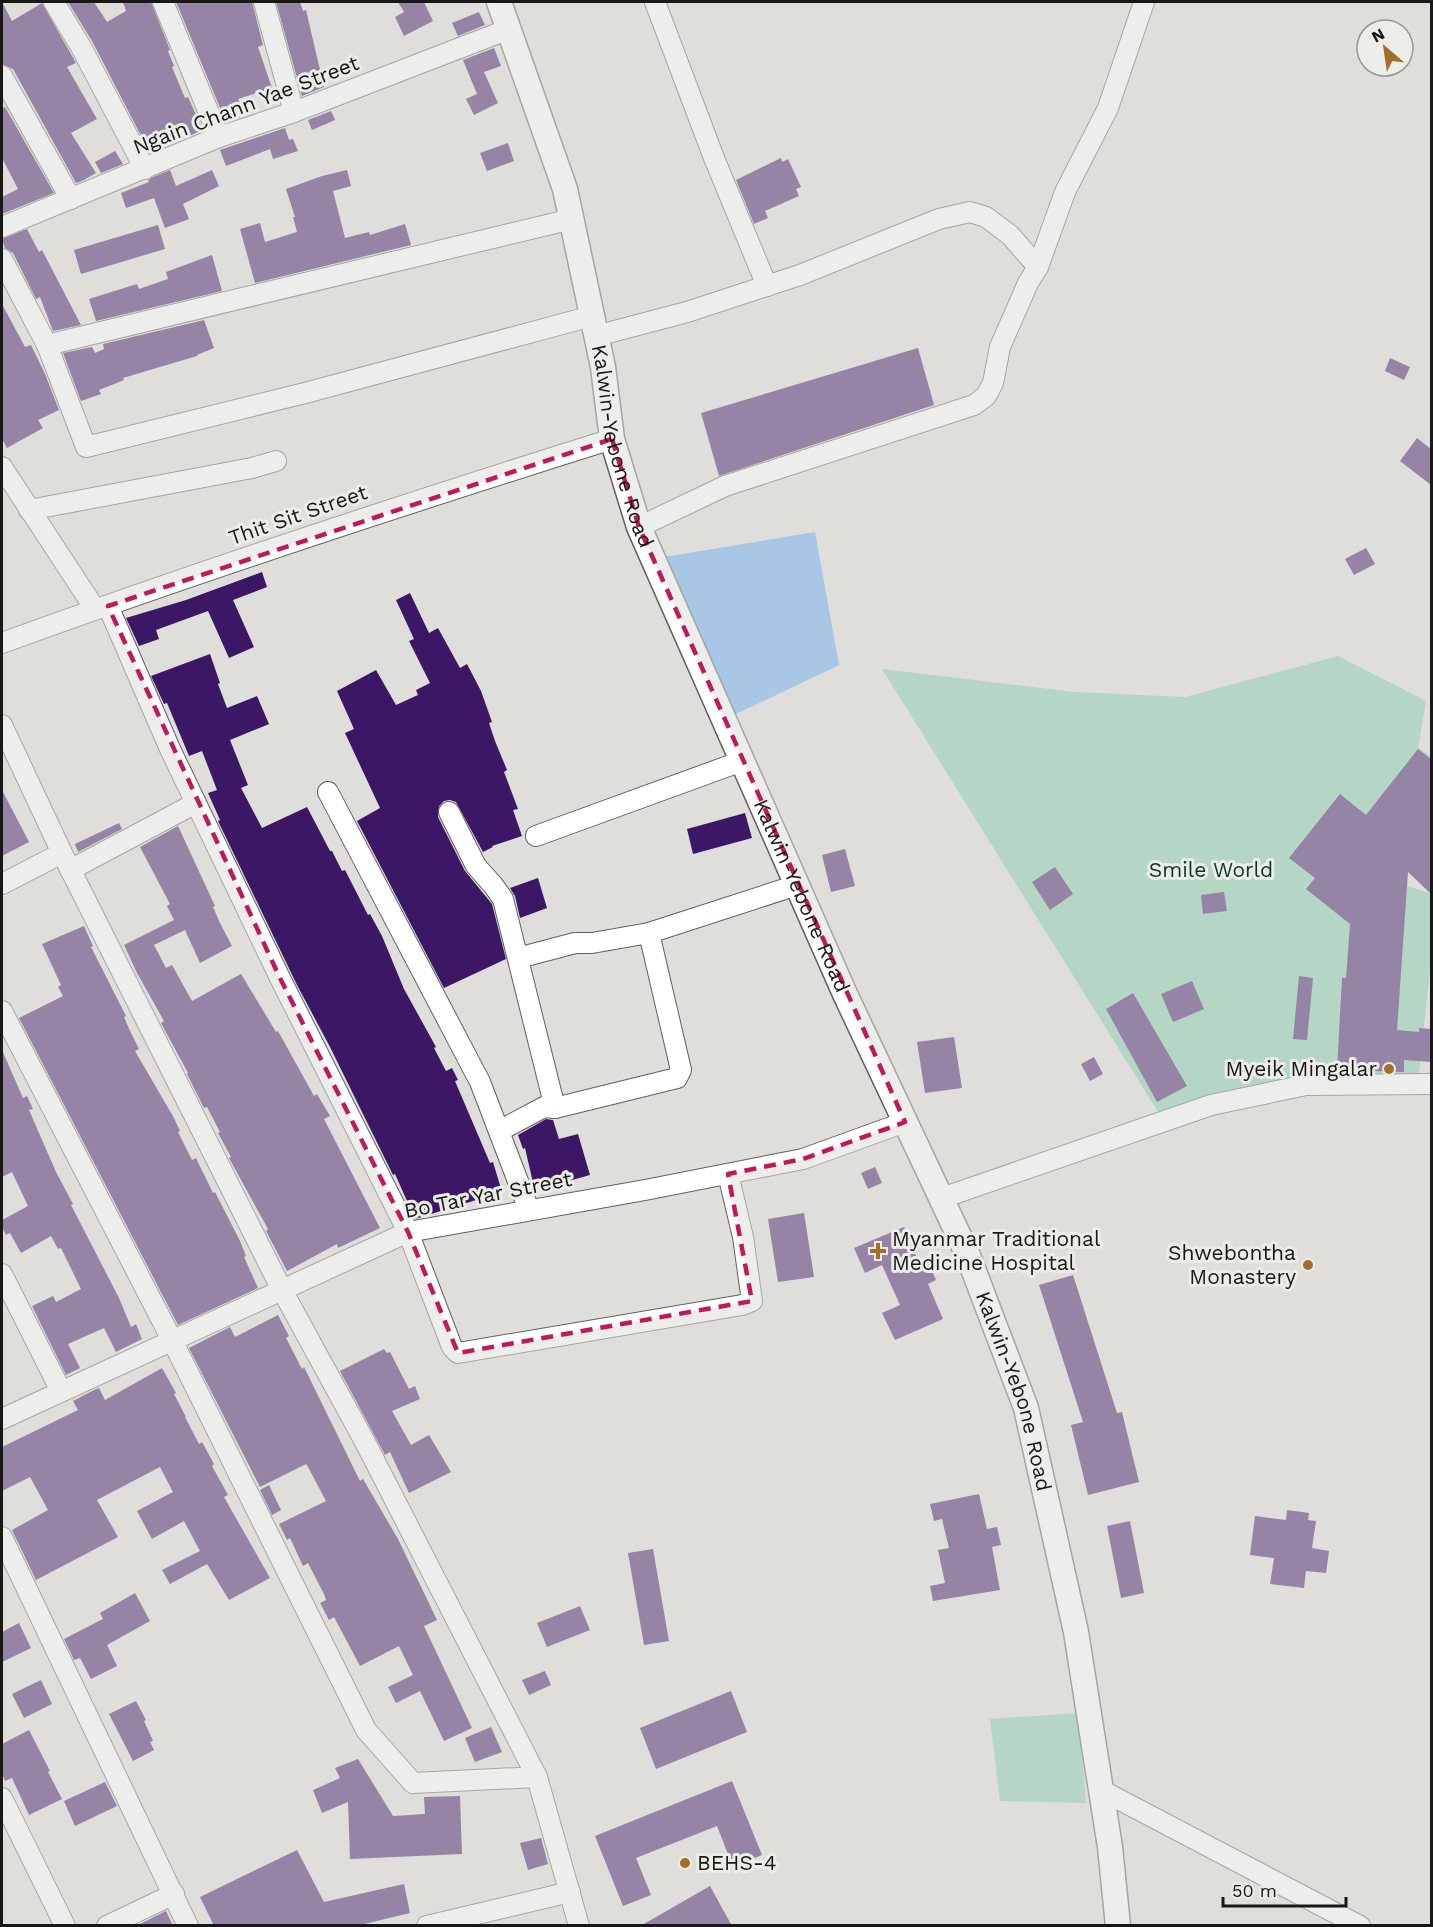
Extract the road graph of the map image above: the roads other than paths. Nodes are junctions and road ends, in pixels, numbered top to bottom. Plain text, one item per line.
1 (54, 2) edge
2 (163, 2) edge
3 (264, 2) edge
4 (498, 2) edge
5 (656, 2) edge
6 (1144, 2) edge
7 (509, 29) junction
8 (2, 76) edge
9 (294, 112) junction
10 (219, 137) junction
11 (145, 169) junction
12 (71, 199) junction
13 (572, 219) junction
14 (2, 227) edge
15 (2, 259) edge
16 (1038, 267) junction
17 (767, 286) junction
18 (594, 326) junction
19 (47, 345) junction
20 (612, 439) junction
21 (276, 461) dead end
22 (2, 467) edge
23 (29, 510) junction
24 (639, 527) junction
25 (102, 607) junction
26 (2, 643) edge
27 (2, 725) edge
28 (742, 761) junction
29 (328, 792) dead end
30 (196, 803) junction
31 (449, 812) dead end
32 (536, 836) dead end
33 (66, 862) junction
34 (2, 884) edge
35 (797, 885) junction
36 (649, 933) junction
37 (518, 958) junction
38 (2, 1011) edge
39 (1431, 1084) edge
40 (555, 1108) junction
41 (906, 1122) junction
42 (499, 1131) junction
43 (728, 1173) junction
44 (942, 1198) junction
45 (529, 1210) junction
46 (408, 1232) junction
47 (2, 1275) edge
48 (282, 1290) junction
49 (172, 1340) junction
50 (61, 1391) junction
51 (2, 1419) edge
52 (2, 1537) edge
53 (537, 1777) junction
54 (1101, 1790) junction
55 (2, 1798) edge
56 (570, 1892) junction
57 (174, 1894) junction
58 (64, 1926) edge
59 (107, 1926) edge
60 (189, 1926) edge
61 (427, 1926) edge
62 (579, 1926) edge
63 (1118, 1926) edge
64 (1360, 1926) edge

1 - 11 street
2 - 10 street
3 - 9 street
4 - 7 street, Kalwin-Yebone Road
5 - 17 street
6 - 16 street
7 - 9 street, Ngain Chann Yae Street
7 - 13 street, Kalwin-Yebone Road
8 - 12 street
9 - 10 street, Ngain Chann Yae Street
10 - 11 street, Ngain Chann Yae Street
11 - 12 street, Ngain Chann Yae Street
12 - 14 street, Ngain Chann Yae Street
13 - 18 street, Kalwin-Yebone Road
13 - 19 street
15 - 19 street
16 - 17 street
16 - 24 street
17 - 18 street
18 - 19 street
18 - 20 street, Kalwin-Yebone Road
20 - 24 street, Kalwin-Yebone Road
20 - 25 street, Thit Sit Street
21 - 23 street
22 - 23 street
23 - 25 street
24 - 28 street, Kalwin-Yebone Road
25 - 26 street, Thit Sit Street
25 - 30 street
27 - 33 street
28 - 32 street
28 - 35 street, Kalwin-Yebone Road
29 - 42 street
30 - 33 street
30 - 46 street
31 - 37 street
33 - 34 street
33 - 48 street
35 - 36 street
35 - 41 street, Kalwin-Yebone Road
36 - 37 street
36 - 40 street
37 - 40 street
38 - 49 street
39 - 44 street
40 - 42 street
41 - 43 street, Bo Tar Yar Street
41 - 44 street, Kalwin-Yebone Road
42 - 45 street
43 - 45 street, Bo Tar Yar Street
43 - 46 street
44 - 54 street, Kalwin-Yebone Road
45 - 46 street, Bo Tar Yar Street
46 - 48 street, Bo Tar Yar Street
47 - 50 street
48 - 49 street, Bo Tar Yar Street
48 - 53 street
49 - 50 street, Bo Tar Yar Street
49 - 53 street
50 - 51 street, Bo Tar Yar Street
52 - 57 street
53 - 56 street
54 - 63 street, Kalwin-Yebone Road
54 - 64 street
55 - 58 street
56 - 61 street
56 - 62 street
57 - 59 street
57 - 60 street

